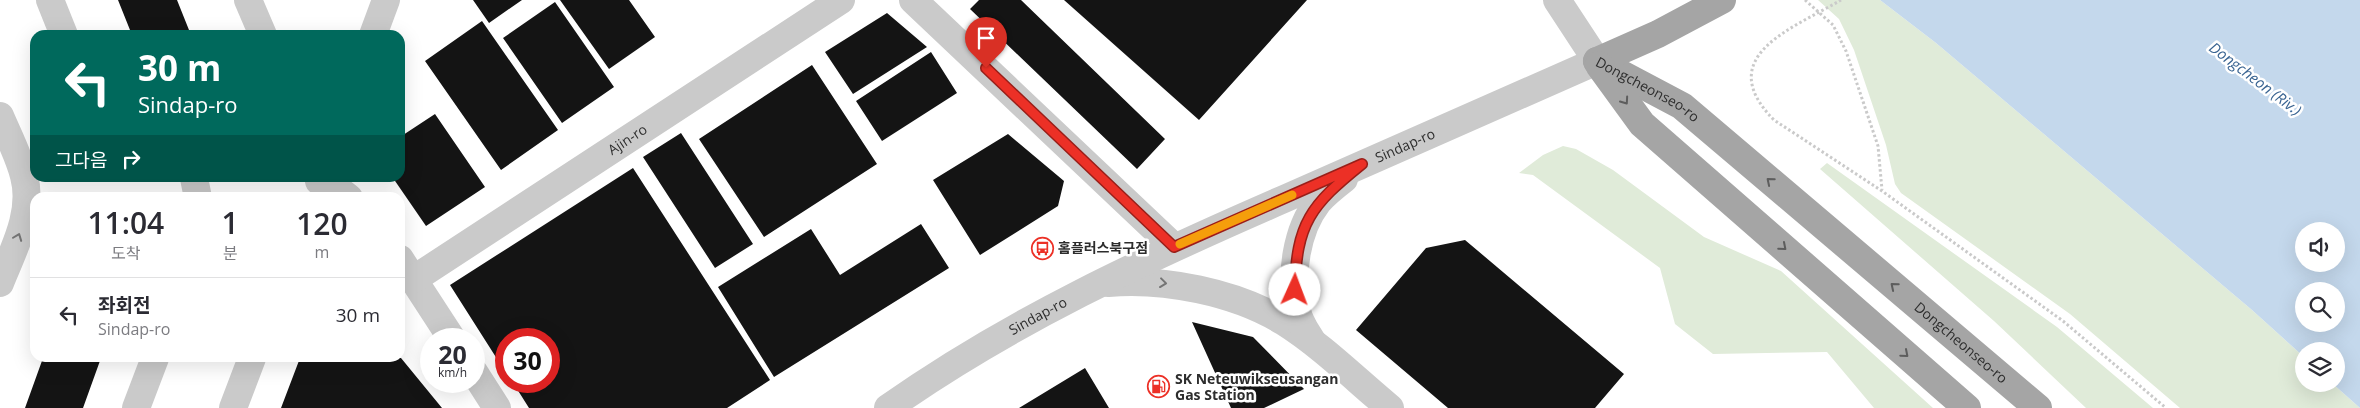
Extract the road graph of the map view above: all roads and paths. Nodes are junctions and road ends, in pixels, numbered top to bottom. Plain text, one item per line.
1 (50, 0) edge
2 (248, 0) edge
3 (386, 0) edge
4 (841, 0) edge
5 (913, 0) edge
6 (1557, 0) edge
7 (1805, 0) edge
8 (1841, 0) edge
9 (1719, 2) edge
10 (62, 30) edge
11 (261, 30) edge
12 (375, 30) edge
13 (1597, 61) junction
14 (0, 116) edge
15 (1362, 164) junction
16 (20, 177) edge
17 (318, 185) edge
18 (1882, 191) junction
19 (342, 192) edge
20 (1174, 247) junction
21 (407, 269) edge
22 (0, 283) edge
23 (1097, 283) junction
24 (445, 328) edge
25 (1312, 343) junction
26 (153, 362) edge
27 (250, 362) edge
28 (485, 389) edge
29 (136, 408) edge
30 (233, 408) edge
31 (497, 408) edge
32 (888, 408) edge
33 (1390, 408) edge
34 (1967, 408) edge
35 (2038, 408) edge
36 (2166, 408) edge

1 - 10 street
2 - 11 street
3 - 12 street
4 - 21 street, Ajin-ro
5 - 20 street
6 - 13 street
7 - 18 path
8 - 18 path
9 - 13 main road, Sindap-ro
13 - 15 street, Sindap-ro
13 -> 34 main road, Dongcheonseo-ro
35 -> 13 main road, Dongcheonseo-ro
14 - 16 street
15 - 20 street, Sindap-ro
15 - 25 street
22 -> 16 street
17 - 19 street
18 - 36 path
20 - 23 street, Sindap-ro
21 - 24 street, Ajin-ro
23 -> 25 street
23 - 32 street, Sindap-ro
25 - 33 street
26 - 29 street
27 - 30 street
28 - 31 street

